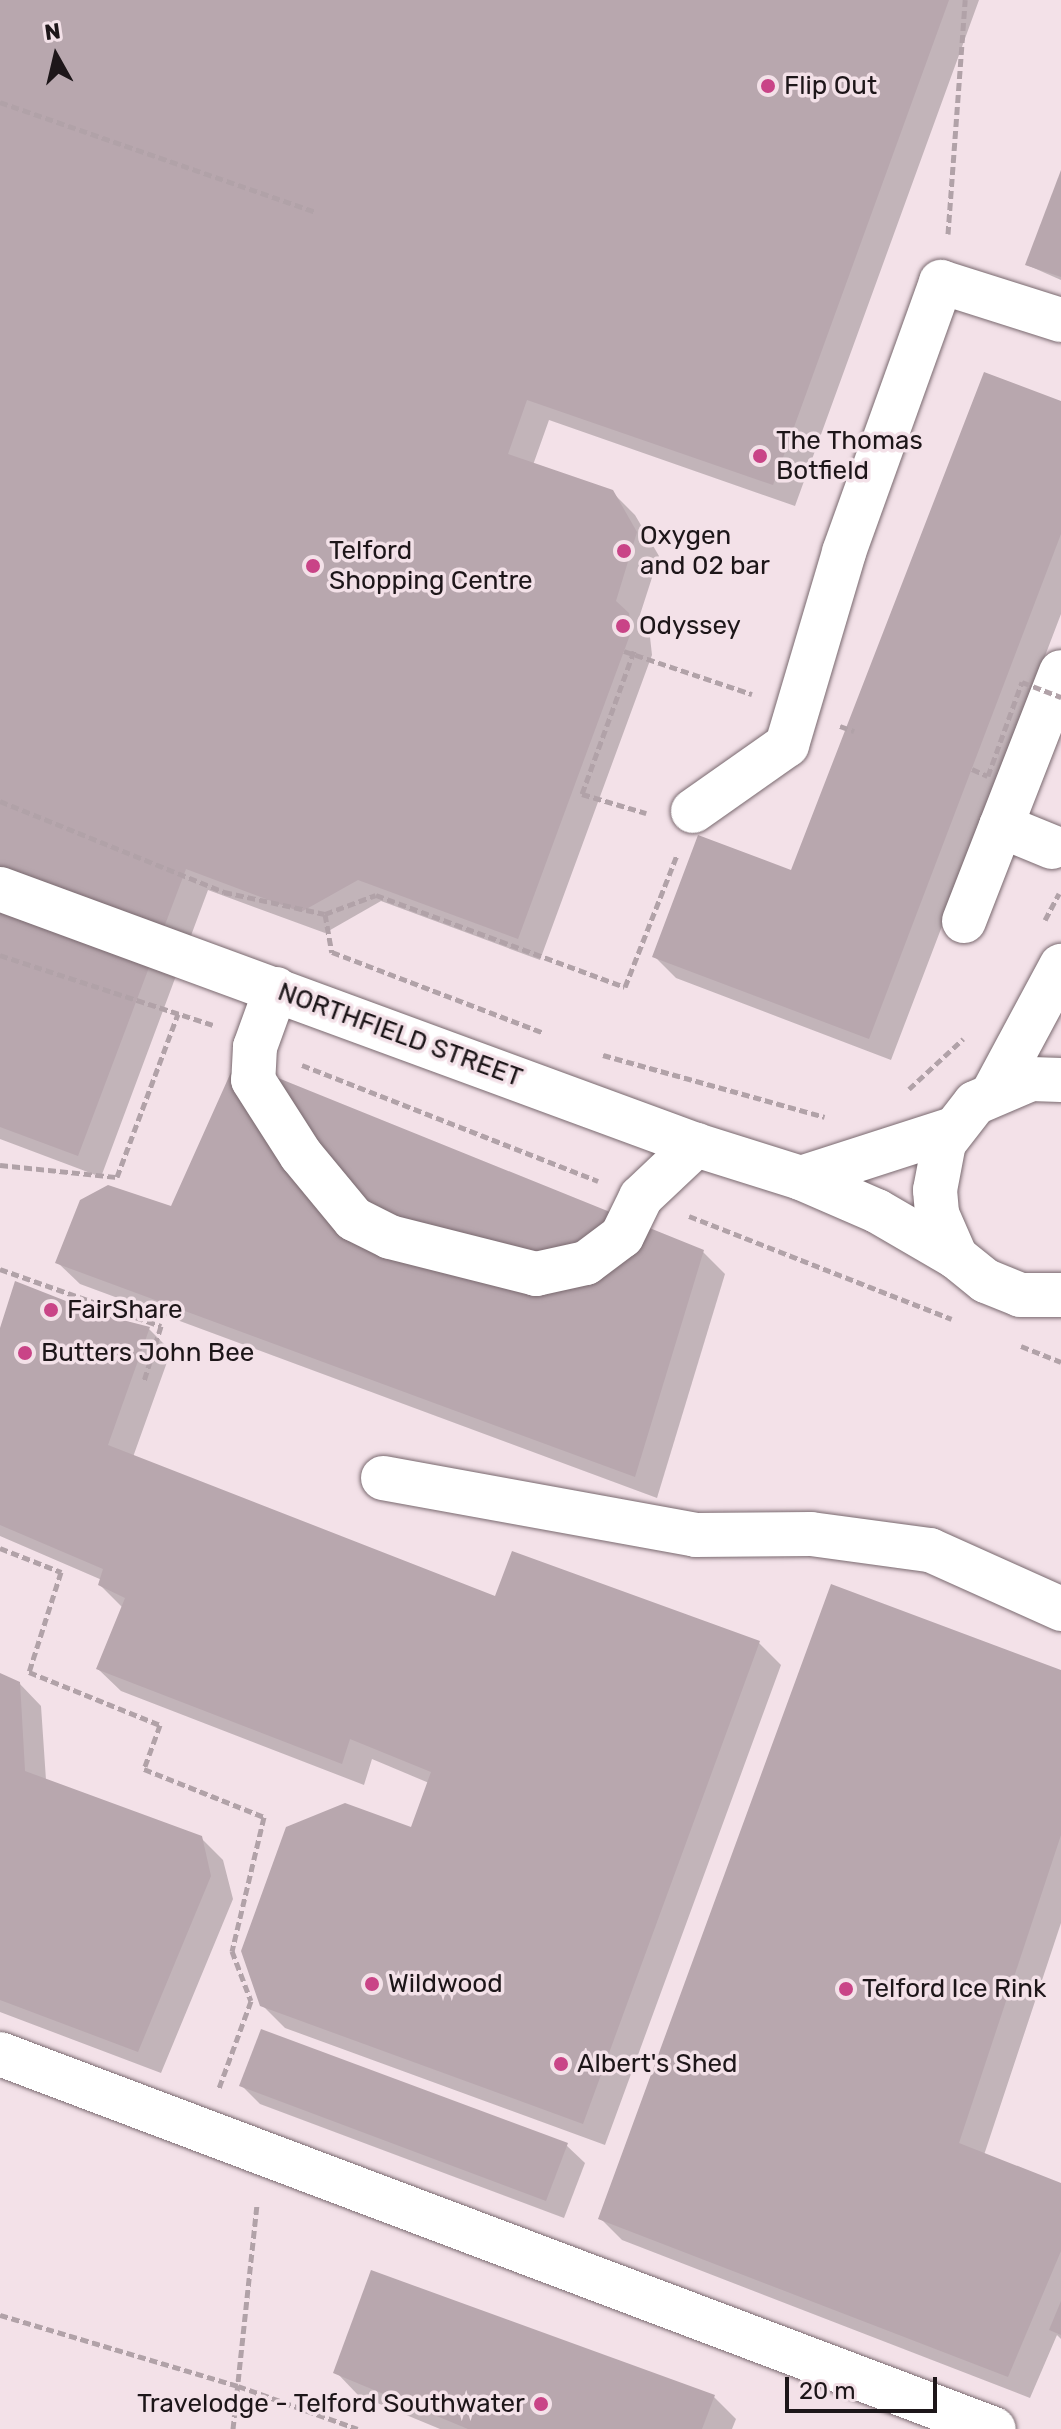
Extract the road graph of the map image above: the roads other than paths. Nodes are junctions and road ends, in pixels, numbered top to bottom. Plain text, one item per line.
1 (1061, 320) edge
2 (1061, 672) edge
3 (691, 818) road end
4 (1001, 826) junction
5 (1052, 847) dead end
6 (0, 889) edge
7 (964, 921) dead end
8 (1050, 948) edge
9 (276, 989) junction
10 (1061, 1080) edge
11 (994, 1091) junction
12 (953, 1129) junction
13 (696, 1145) junction
14 (801, 1178) junction
15 (956, 1257) junction
16 (1061, 1295) edge
17 (383, 1478) dead end
18 (1061, 1609) edge
19 (0, 2054) edge
20 (994, 2429) edge

1 - 3 street
2 - 4 street
4 - 5 street
4 - 7 street
6 - 9 street, NORTHFIELD STREET
8 - 11 street
9 - 13 street, NORTHFIELD STREET
9 - 13 street
10 - 11 street
11 - 12 street
12 - 14 street
12 - 15 street
13 - 14 street, NORTHFIELD STREET
14 - 15 street, NORTHFIELD STREET
15 - 16 street, NORTHFIELD STREET
17 - 18 street
19 - 20 street

